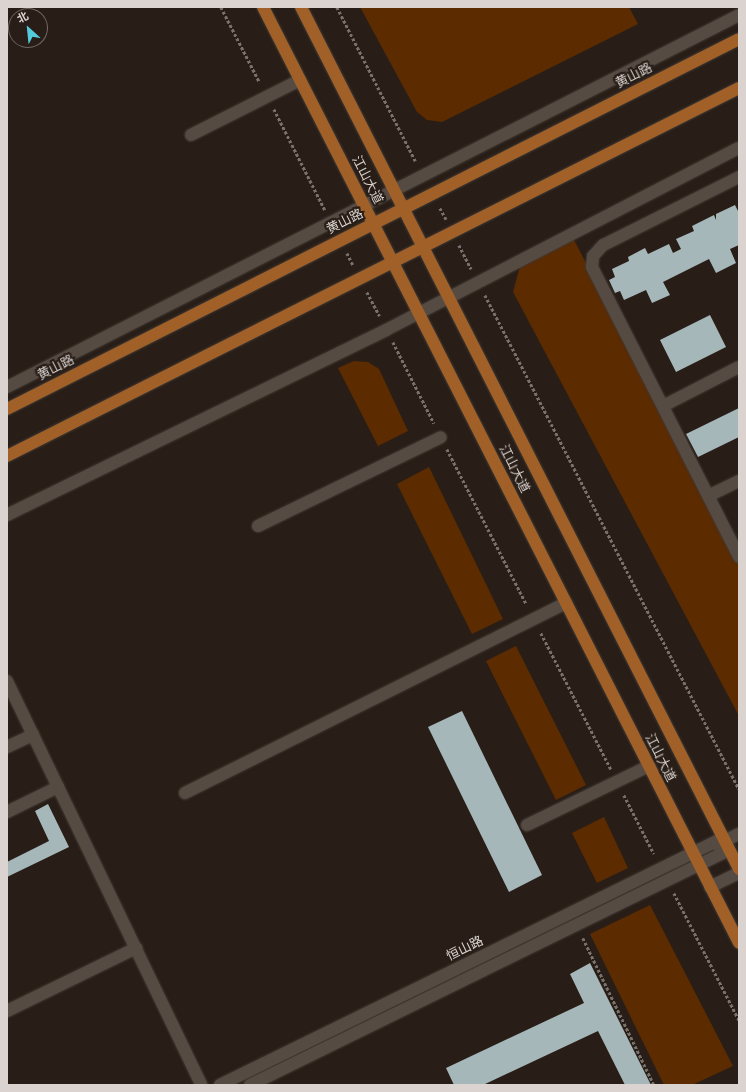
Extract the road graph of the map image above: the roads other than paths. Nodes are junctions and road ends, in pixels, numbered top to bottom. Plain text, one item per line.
1 (263, 7) edge
2 (301, 7) edge
3 (739, 15) edge
4 (739, 39) edge
5 (300, 80) junction
6 (739, 88) edge
7 (190, 136) dead end
8 (739, 148) edge
9 (739, 177) edge
10 (394, 189) junction
11 (364, 205) junction
12 (404, 208) junction
13 (374, 224) junction
14 (423, 247) junction
15 (393, 262) junction
16 (449, 298) junction
17 (419, 313) junction
18 (739, 368) edge
19 (7, 387) edge
20 (663, 406) junction
21 (7, 409) edge
22 (441, 437) road end
23 (7, 456) edge
24 (739, 481) edge
25 (708, 496) junction
26 (7, 515) edge
27 (258, 526) dead end
28 (736, 544) edge
29 (739, 557) edge
30 (566, 603) junction
31 (7, 681) edge
32 (33, 735) junction
33 (7, 747) edge
34 (649, 766) junction
35 (58, 787) junction
36 (185, 793) dead end
37 (7, 812) edge
38 (527, 825) dead end
39 (739, 834) edge
40 (726, 843) junction
41 (696, 858) junction
42 (739, 869) edge
43 (739, 873) edge
44 (710, 887) junction
45 (739, 943) edge
46 (136, 948) junction
47 (7, 1011) edge
48 (201, 1085) edge
49 (220, 1085) edge
50 (250, 1085) edge

1 - 5 main road, 江山大道
2 - 10 main road, 江山大道
3 - 10 street
4 - 12 main road, 黄山路
5 - 7 street
5 - 11 main road, 江山大道
6 - 14 main road
8 - 16 street
9 - 20 street
10 - 11 street
10 - 12 main road, 江山大道
11 - 13 main road, 江山大道
11 - 19 street
12 - 13 main road, 黄山路
12 - 14 main road, 江山大道
13 - 15 main road, 江山大道
13 - 21 main road, 黄山路
14 - 15 main road
14 - 16 main road, 江山大道
15 - 17 main road, 江山大道
15 - 23 main road
16 - 17 street
16 - 40 main road, 江山大道
17 - 26 street
17 - 30 main road, 江山大道
18 - 20 street
20 - 25 street
22 - 27 street
24 - 25 street
25 - 28 street
28 - 29 street
30 - 34 main road, 江山大道
30 - 36 street
31 - 32 street
32 - 33 street
32 - 35 street
34 - 38 street
34 - 41 main road, 江山大道
35 - 37 street
35 - 46 street
39 - 40 street, 恒山路
40 - 41 street, 恒山路
40 - 42 main road, 江山大道
41 - 44 main road, 江山大道
41 - 49 street, 恒山路
41 - 50 street, 恒山路
43 - 44 street
44 - 45 main road, 江山大道
46 - 47 street
46 - 48 street

